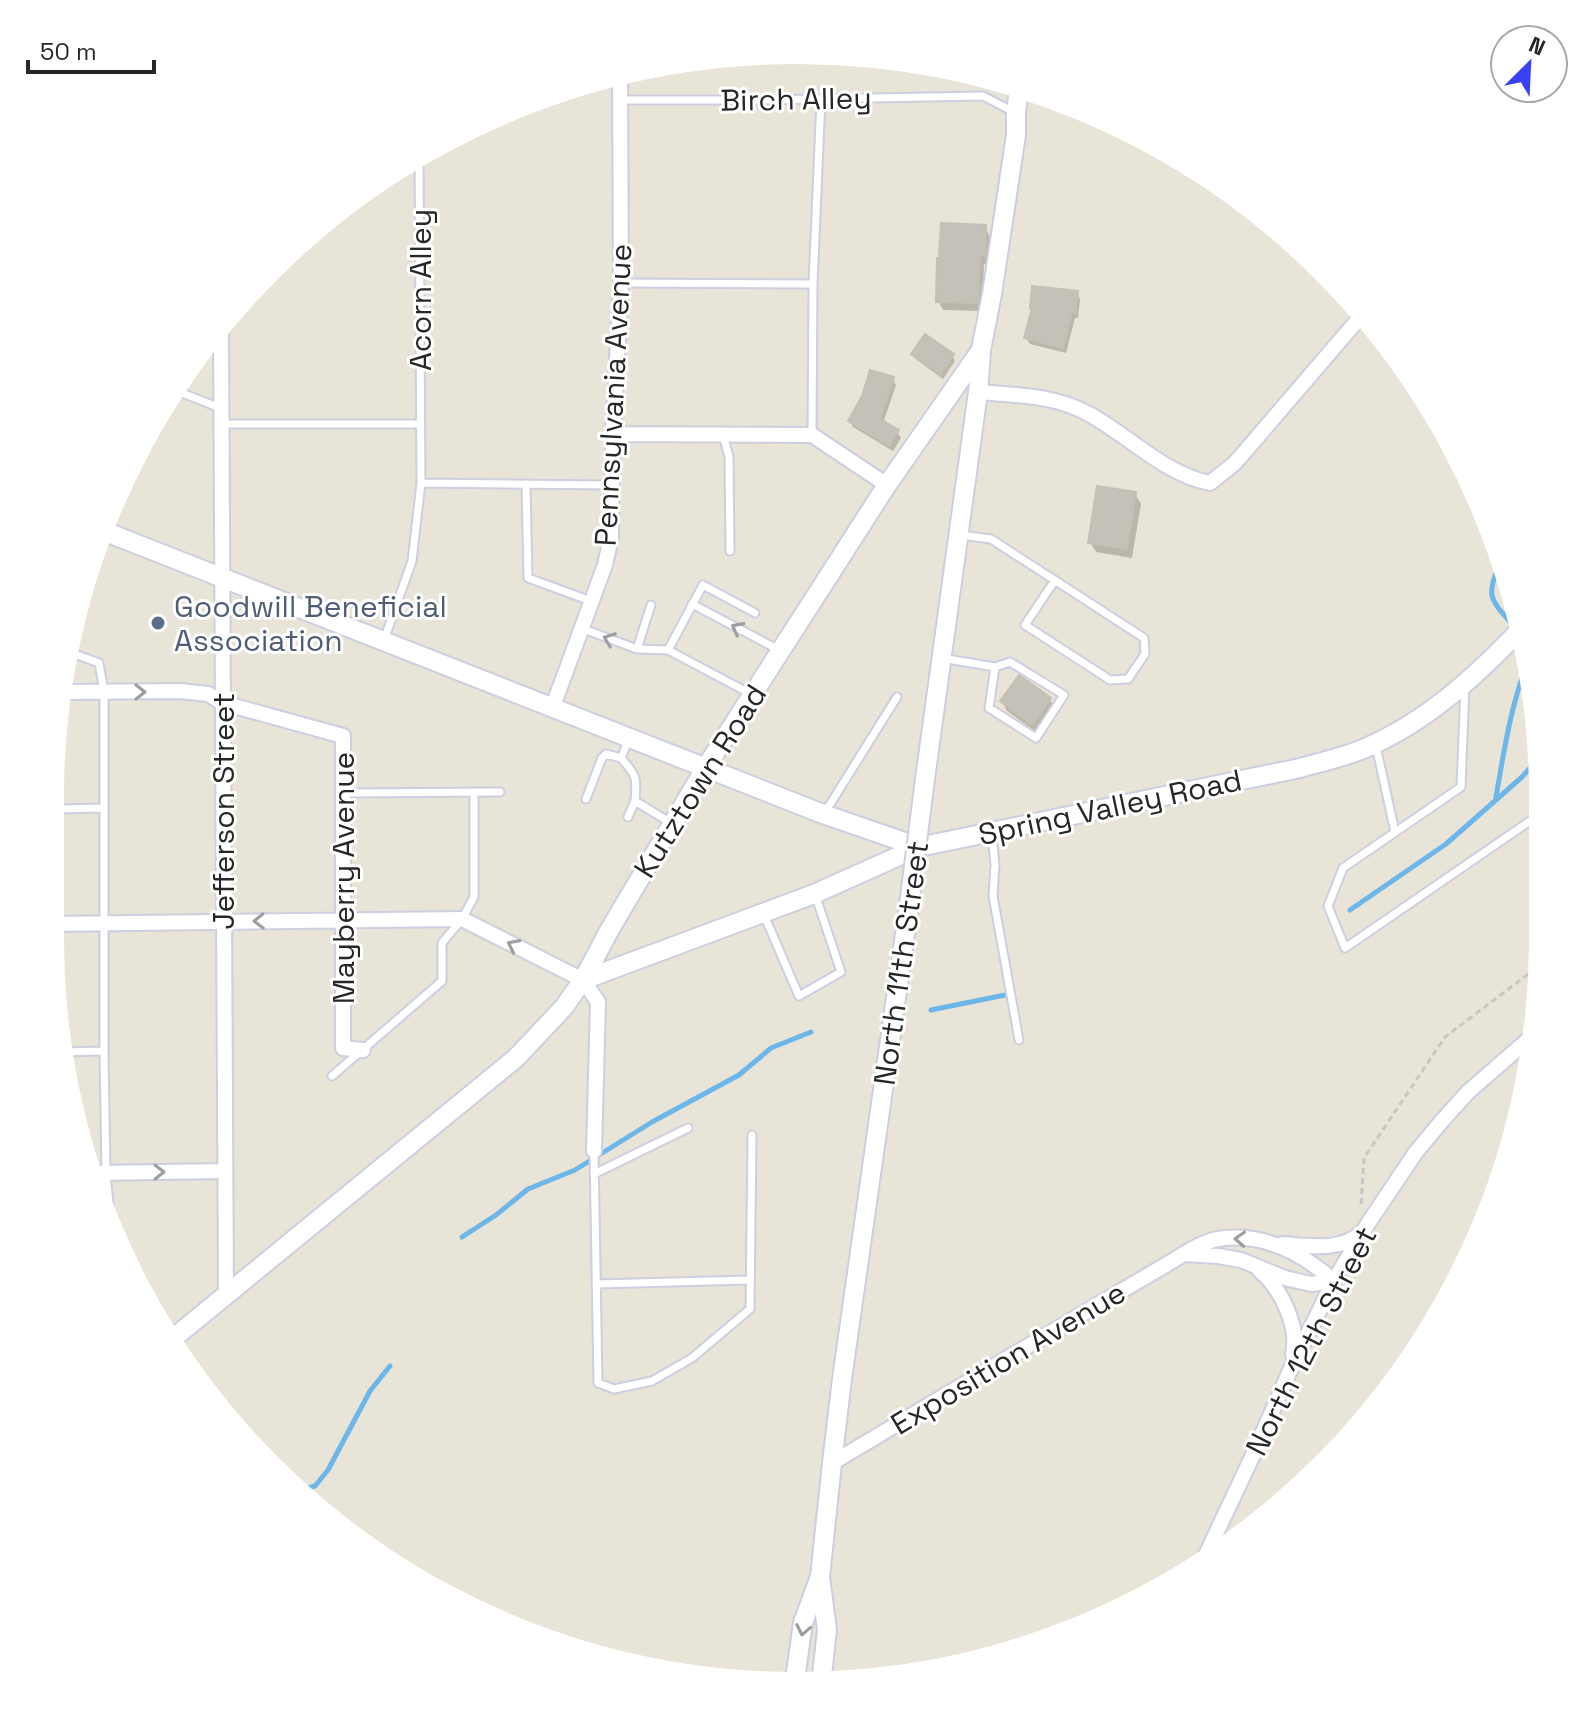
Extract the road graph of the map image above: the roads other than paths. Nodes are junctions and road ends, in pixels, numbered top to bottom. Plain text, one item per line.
1 (620, 86) edge
2 (821, 99) junction
3 (1018, 99) edge
4 (620, 100) junction
5 (1016, 113) junction
6 (419, 169) edge
7 (621, 283) junction
8 (813, 284) junction
9 (1355, 323) edge
10 (221, 344) edge
11 (981, 350) junction
12 (978, 392) junction
13 (185, 394) edge
14 (220, 408) junction
15 (221, 424) junction
16 (420, 424) junction
17 (613, 434) junction
18 (723, 435) junction
19 (812, 435) junction
20 (421, 483) junction
21 (526, 484) junction
22 (611, 485) junction
23 (887, 485) junction
24 (113, 535) edge
25 (957, 535) junction
26 (730, 551) dead end
27 (223, 577) junction
28 (1055, 580) junction
29 (591, 601) junction
30 (692, 604) junction
31 (651, 605) dead end
32 (755, 613) dead end
33 (581, 628) junction
34 (1511, 638) edge
35 (384, 641) junction
36 (637, 649) junction
37 (668, 650) junction
38 (781, 651) junction
39 (78, 655) edge
40 (941, 658) junction
41 (995, 667) junction
42 (1465, 682) junction
43 (72, 692) edge
44 (104, 692) junction
45 (753, 695) junction
46 (897, 697) dead end
47 (223, 703) junction
48 (553, 706) junction
49 (630, 737) junction
50 (1376, 744) junction
51 (621, 758) junction
52 (706, 767) junction
53 (474, 792) junction
54 (500, 792) dead end
55 (343, 793) junction
56 (586, 799) dead end
57 (635, 801) junction
58 (104, 808) junction
59 (64, 809) edge
60 (823, 814) junction
61 (628, 817) dead end
62 (1529, 822) edge
63 (672, 823) junction
64 (992, 831) junction
65 (1395, 832) junction
66 (919, 847) junction
67 (815, 894) junction
68 (763, 913) junction
69 (462, 919) junction
70 (343, 920) junction
71 (223, 921) junction
72 (103, 923) junction
73 (64, 924) edge
74 (583, 980) junction
75 (1019, 1040) dead end
76 (1521, 1046) edge
77 (363, 1050) junction
78 (104, 1051) junction
79 (73, 1052) edge
80 (332, 1076) dead end
81 (688, 1128) dead end
82 (752, 1135) dead end
83 (594, 1151) joint
84 (100, 1166) edge
85 (225, 1171) junction
86 (102, 1173) edge
87 (594, 1174) junction
88 (1369, 1222) junction
89 (1274, 1244) junction
90 (1184, 1254) junction
91 (1241, 1260) junction
92 (750, 1280) junction
93 (1334, 1281) junction
94 (596, 1284) junction
95 (226, 1295) junction
96 (179, 1333) edge
97 (1293, 1364) junction
98 (832, 1463) junction
99 (1212, 1543) edge
100 (820, 1577) junction
101 (822, 1671) edge
102 (796, 1672) edge

1 - 4 street, Pennsylvania Avenue
2 - 4 lane, Birch Alley
2 - 5 lane, Birch Alley
2 - 8 lane
3 - 5 main road, Kutztown Road
4 - 7 street, Pennsylvania Avenue
5 - 11 main road, Kutztown Road
6 - 16 lane, Acorn Alley
7 - 8 lane
7 - 17 street, Pennsylvania Avenue
8 - 19 lane
9 - 12 street
10 - 14 street, Jefferson Street
11 - 12 main road, North 11th Street
11 - 23 main road, Kutztown Road
12 - 25 main road, North 11th Street
13 - 14 lane
14 - 15 street, Jefferson Street
15 - 16 lane
15 - 27 street, Jefferson Street
16 - 20 lane, Acorn Alley
17 - 18 street
17 - 22 street, Pennsylvania Avenue
18 - 19 street
18 - 26 lane
19 - 23 street
20 - 21 lane
20 - 35 lane, Acorn Alley
21 - 22 lane
21 - 29 lane
22 - 29 street, Pennsylvania Avenue
23 - 38 main road, Kutztown Road
24 - 27 main road
25 - 28 lane
25 - 40 main road, North 11th Street
27 - 35 main road
27 - 47 street, Jefferson Street
28 - 28 lane
29 - 33 street, Pennsylvania Avenue
30 - 32 lane
30 - 37 lane
38 -> 30 lane
31 - 36 lane
36 -> 33 lane
33 - 48 street, Pennsylvania Avenue
34 - 42 main road, Spring Valley Road
35 - 48 main road
36 - 37 lane
37 - 45 lane
38 - 45 main road, Kutztown Road
39 - 44 lane
40 - 41 lane
40 - 98 main road, North 11th Street, bridge
41 - 41 lane
42 - 50 main road, Spring Valley Road
42 - 65 lane
43 - 44 street, Mayberry Avenue
44 -> 47 street, Mayberry Avenue
44 - 58 lane
45 - 52 main road, Kutztown Road
46 - 60 lane
47 - 55 street, Mayberry Avenue
47 - 71 street, Jefferson Street
48 - 49 main road
49 - 51 lane
49 - 52 main road
50 - 64 main road, Spring Valley Road
50 - 65 lane
51 - 56 lane
51 - 57 lane
52 - 60 main road
52 - 63 main road, Kutztown Road
53 - 54 lane
53 - 55 lane
53 - 69 lane
55 - 70 street, Mayberry Avenue
57 - 61 lane
57 - 63 lane
58 - 59 lane
58 - 72 lane
60 - 66 main road
62 - 65 lane
63 - 74 main road, Kutztown Road
64 - 66 main road, Spring Valley Road
64 - 75 lane
66 - 67 main road, Spring Valley Road
67 - 68 main road, Spring Valley Road
67 - 68 lane
68 - 74 main road, Spring Valley Road
69 - 70 street
74 -> 69 street
69 - 77 lane
70 -> 71 street
70 - 77 street, Mayberry Avenue
71 - 72 street
71 - 85 street, Jefferson Street
72 - 73 street
72 - 78 lane
74 - 83 street
74 - 95 main road, Kutztown Road
76 - 88 street, North 12th Street
77 - 80 lane
78 - 79 lane
78 - 84 lane
81 - 87 lane
82 - 92 lane
83 - 87 lane
86 -> 85 street
85 - 95 street, Jefferson Street
87 - 94 lane
88 - 89 street
88 - 93 street, North 12th Street
89 -> 90 street, Exposition Avenue
89 - 93 street, Exposition Avenue
90 - 91 street
90 - 98 street, Exposition Avenue
91 - 93 street
91 - 97 street
92 - 94 lane
92 - 94 lane
93 - 97 street, North 12th Street
95 - 96 main road, Kutztown Road
97 - 99 street, North 12th Street
98 - 100 main road, North 11th Street
100 - 101 main road, North 11th Street
100 -> 102 main road, North 11th Street

